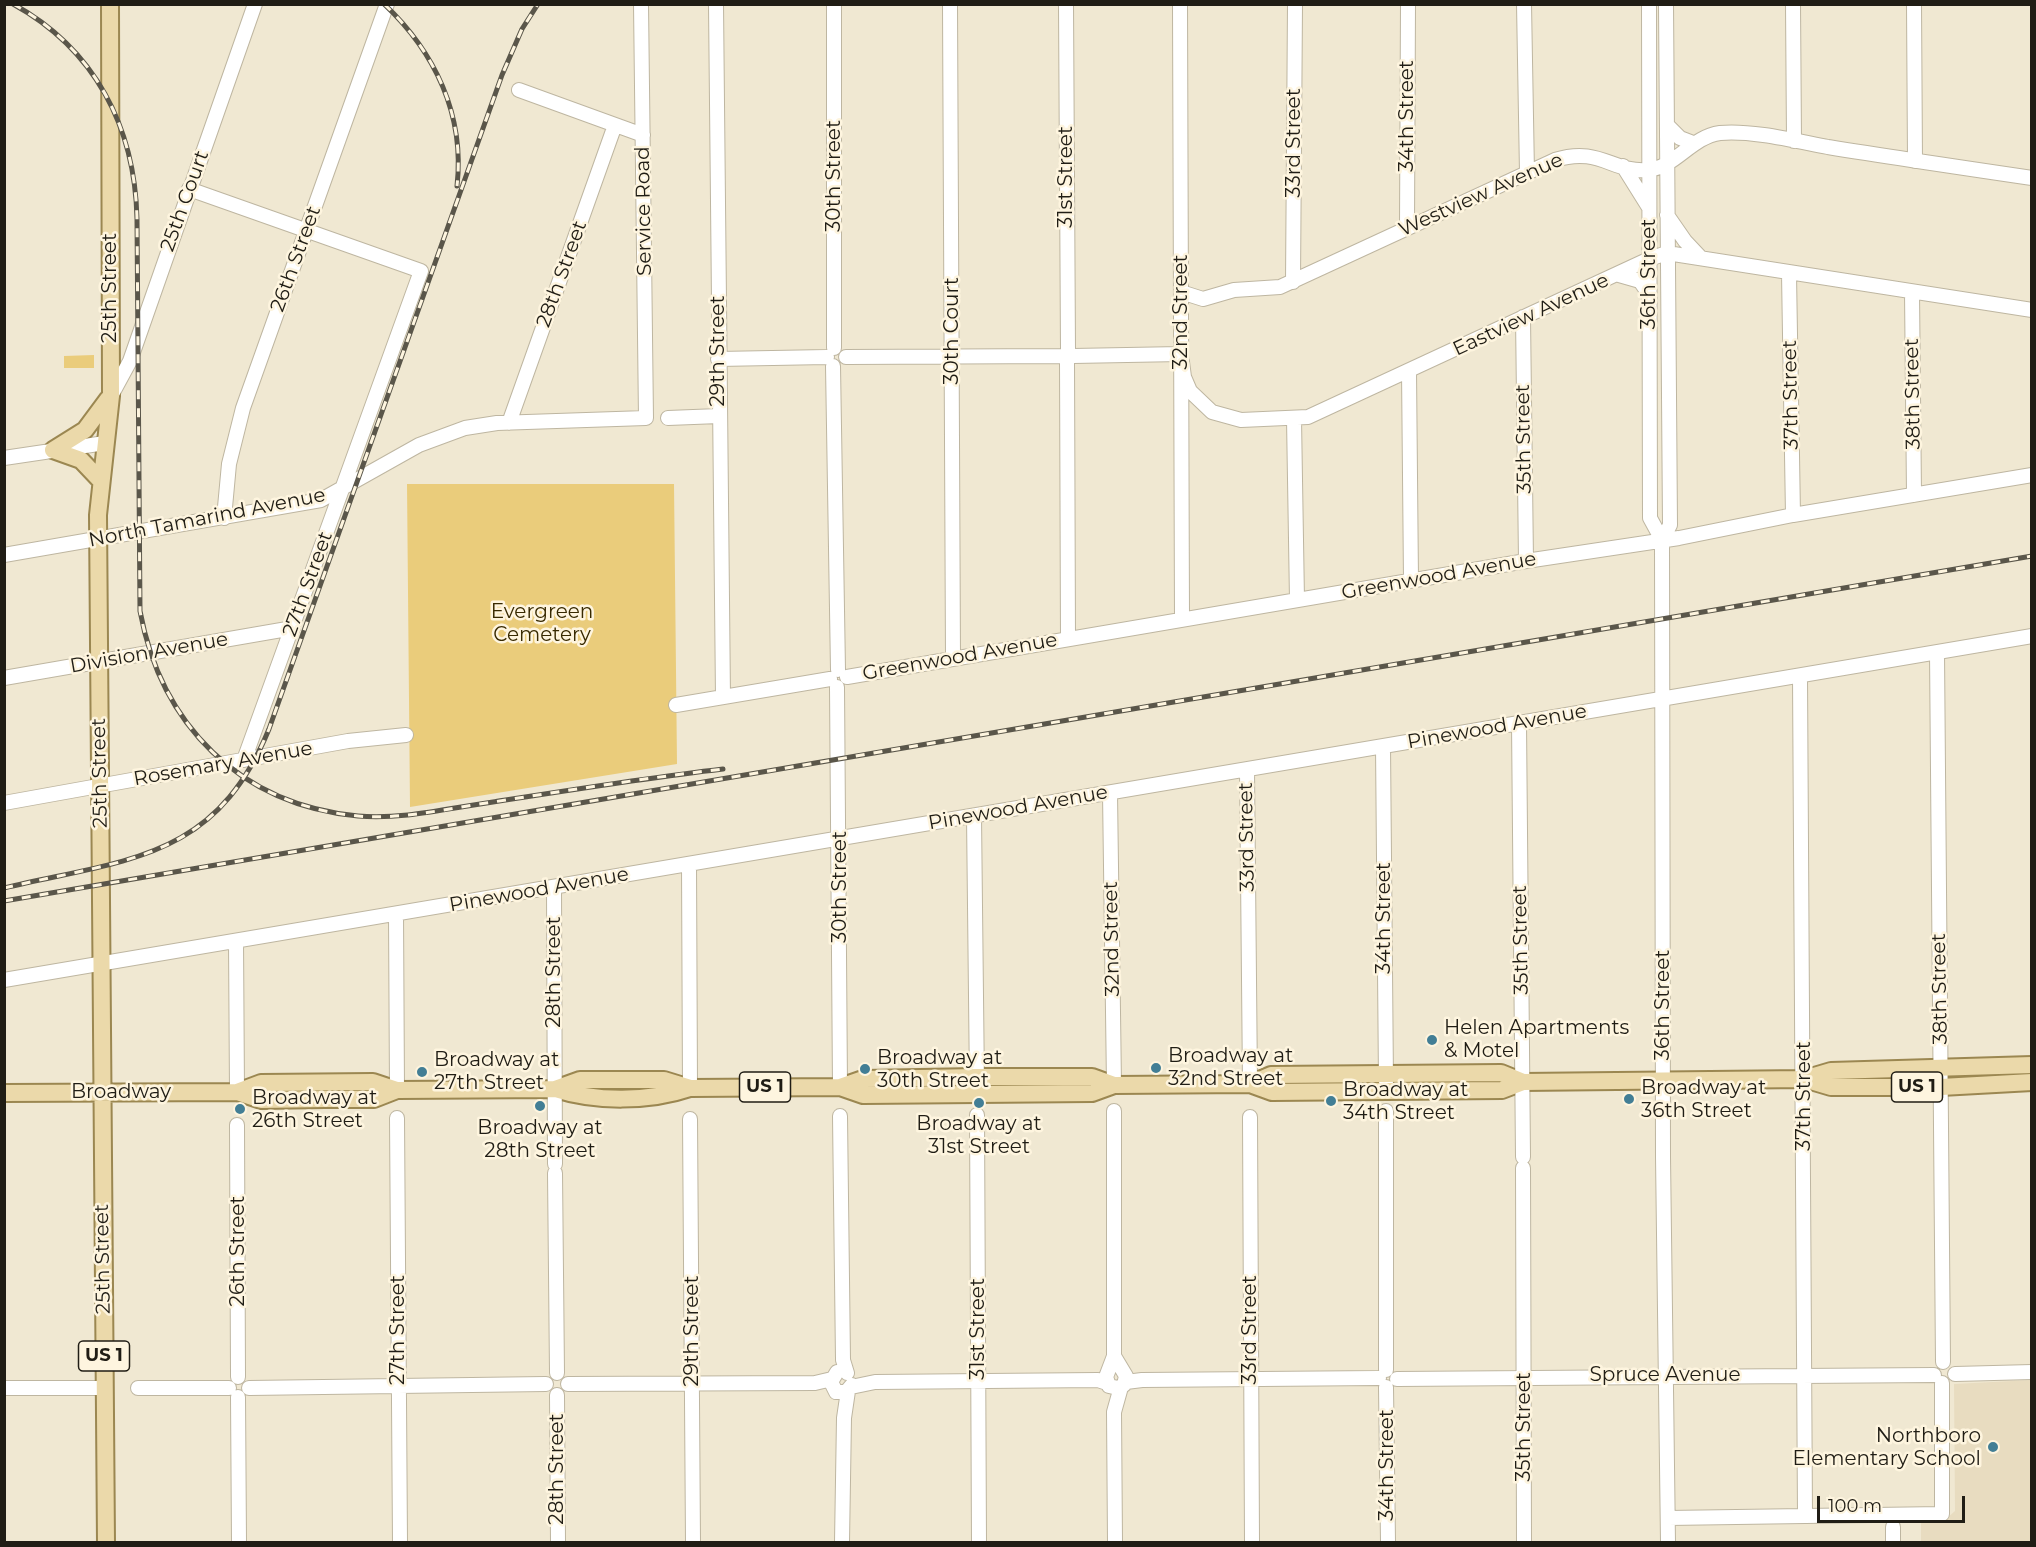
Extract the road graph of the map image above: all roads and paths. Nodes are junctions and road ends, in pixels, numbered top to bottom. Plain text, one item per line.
1 (110, 4) edge
2 (255, 4) edge
3 (387, 4) edge
4 (641, 4) edge
5 (716, 4) edge
6 (834, 4) edge
7 (950, 4) edge
8 (1066, 4) edge
9 (1180, 4) edge
10 (1295, 4) edge
11 (1408, 4) edge
12 (1524, 4) edge
13 (1649, 4) edge
14 (1666, 4) edge
15 (1793, 4) edge
16 (1914, 4) edge
17 (519, 90) dead end
18 (615, 125) junction
19 (1667, 125) junction
20 (643, 135) junction
21 (1794, 141) junction
22 (1693, 142) junction
23 (1915, 160) junction
24 (1667, 163) junction
25 (1623, 166) junction
26 (1649, 170) junction
27 (1527, 173) junction
28 (2031, 178) edge
29 (189, 189) junction
30 (1648, 206) junction
31 (1667, 215) junction
32 (1407, 227) junction
33 (306, 231) junction
34 (1667, 253) junction
35 (1649, 259) junction
36 (1702, 259) junction
37 (1789, 274) junction
38 (1619, 275) junction
39 (1293, 282) junction
40 (1181, 292) junction
41 (1912, 292) junction
42 (1649, 294) junction
43 (2031, 310) edge
44 (1523, 317) junction
45 (1182, 354) junction
46 (952, 356) junction
47 (1068, 356) junction
48 (831, 357) junction
49 (718, 359) junction
50 (1409, 371) junction
51 (111, 396) junction
52 (719, 416) junction
53 (646, 418) joint
54 (668, 418) dead end
55 (1294, 419) junction
56 (509, 423) junction
57 (105, 443) junction
58 (52, 450) junction
59 (4, 458) edge
60 (2031, 475) edge
61 (100, 480) junction
62 (342, 490) junction
63 (1914, 495) junction
64 (1793, 515) junction
65 (224, 518) junction
66 (98, 539) junction
67 (1662, 540) junction
68 (4, 555) edge
69 (1526, 561) junction
70 (1411, 580) junction
71 (1297, 600) junction
72 (1182, 619) junction
73 (293, 628) junction
74 (2031, 636) edge
75 (1068, 639) junction
76 (1937, 652) junction
77 (953, 658) junction
78 (99, 662) junction
79 (1800, 676) junction
80 (4, 678) edge
81 (838, 678) junction
82 (723, 697) junction
83 (1662, 699) junction
84 (676, 705) dead end
85 (1519, 723) junction
86 (406, 735) dead end
87 (1383, 746) junction
88 (244, 760) junction
89 (1247, 770) junction
90 (100, 787) junction
91 (1110, 793) junction
92 (4, 803) edge
93 (974, 816) junction
94 (840, 839) junction
95 (689, 864) junction
96 (554, 887) junction
97 (396, 914) junction
98 (236, 941) junction
99 (101, 964) junction
100 (4, 981) edge
101 (2031, 1065) edge
102 (1941, 1070) junction
103 (1804, 1079) junction
104 (1663, 1081) junction
105 (1386, 1082) junction
106 (1523, 1082) junction
107 (2031, 1082) edge
108 (1250, 1084) junction
109 (1114, 1085) junction
110 (977, 1086) junction
111 (840, 1087) junction
112 (1941, 1087) junction
113 (690, 1088) junction
114 (555, 1089) junction
115 (397, 1090) junction
116 (101, 1092) junction
117 (237, 1092) junction
118 (4, 1093) edge
119 (1114, 1111) dead end
120 (1386, 1111) dead end
121 (977, 1115) dead end
122 (840, 1116) dead end
123 (1250, 1117) dead end
124 (397, 1118) dead end
125 (690, 1119) dead end
126 (237, 1125) dead end
127 (1943, 1362) junction
128 (2031, 1372) edge
129 (557, 1373) junction
130 (1804, 1374) junction
131 (1955, 1374) junction
132 (1666, 1375) junction
133 (1114, 1377) junction
134 (1523, 1377) junction
135 (1387, 1378) junction
136 (1250, 1379) junction
137 (1938, 1379) junction
138 (842, 1380) junction
139 (978, 1381) junction
140 (692, 1383) junction
141 (546, 1384) junction
142 (568, 1384) junction
143 (399, 1386) junction
144 (4, 1388) edge
145 (105, 1388) junction
146 (138, 1388) dead end
147 (239, 1391) junction
148 (557, 1395) junction
149 (1805, 1516) junction
150 (1668, 1518) junction
151 (1893, 1527) dead end
152 (106, 1542) edge
153 (239, 1542) edge
154 (400, 1542) edge
155 (558, 1542) edge
156 (693, 1542) edge
157 (842, 1542) edge
158 (979, 1542) edge
159 (1115, 1542) edge
160 (1252, 1542) edge
161 (1388, 1542) edge
162 (1524, 1542) edge
163 (1668, 1542) edge
164 (1893, 1542) edge

1 - 51 main road, 25th Street
2 - 29 street, 25th Court
3 - 33 street, 26th Street
4 - 20 street, Service Road
5 - 49 street, 29th Street
6 - 48 street, 30th Street
7 - 46 street, 30th Court
8 - 47 street, 31st Street
9 - 40 street, 32nd Street
10 - 39 street, 33rd Street
11 - 32 street, 34th Street
12 - 27 street
13 - 26 street, 36th Street
14 - 19 street, 36th Street
15 - 21 street
16 - 23 street
17 - 18 street
18 - 20 street
18 - 56 street, 28th Street
19 - 22 street
19 - 24 street, 36th Street
20 - 53 street, Service Road
21 - 22 street, Westview Avenue
21 - 23 street, Westview Avenue
22 - 24 street, Westview Avenue
23 - 28 street, Westview Avenue
24 - 26 street, Westview Avenue
24 - 31 street, 36th Street
25 - 26 street, Westview Avenue
25 - 27 street, Westview Avenue
25 - 30 street
26 - 30 street, 36th Street
27 - 32 street, Westview Avenue
29 - 33 street
29 - 51 street, 25th Court
30 - 35 street, 36th Street
31 - 34 street, 36th Street
31 - 36 street
32 - 39 street, Westview Avenue
33 - 62 street, 27th Street
33 - 65 street, 26th Street
34 - 35 street, Eastview Avenue
34 - 36 street, Eastview Avenue
34 - 67 street, 36th Street
35 - 38 street, Eastview Avenue
35 - 42 street, 36th Street
36 - 37 street, Eastview Avenue
37 - 41 street, Eastview Avenue
37 - 64 street, 37th Street
38 - 42 street
38 - 44 street, Eastview Avenue
39 - 40 street, Westview Avenue
40 - 45 street, 32nd Street
41 - 43 street, Eastview Avenue
41 - 63 street, 38th Street
42 - 67 street, 36th Street
44 - 50 street, Eastview Avenue
44 - 69 street, 35th Street
45 - 47 street
45 - 55 street, Eastview Avenue
45 - 72 street, 32nd Street
46 - 47 street
46 - 48 street
46 - 77 street, 30th Court
47 - 75 street, 31st Street
48 - 49 street
48 - 81 street, 30th Street
49 - 52 street, 29th Street
50 - 55 street, Eastview Avenue
50 - 70 street
51 - 57 main road, 25th Street
51 - 58 main road
52 - 54 street
52 - 82 street, 29th Street
53 - 56 street, North Tamarind Avenue
55 - 71 street
56 - 62 street, North Tamarind Avenue
57 - 58 street
57 - 61 main road, 25th Street
58 - 59 street
58 - 61 main road
60 - 63 street, Greenwood Avenue
61 - 66 main road, 25th Street
62 - 65 street, North Tamarind Avenue
62 - 73 street, 27th Street
63 - 64 street, Greenwood Avenue
64 - 67 street, Greenwood Avenue
65 - 66 street, North Tamarind Avenue
66 - 68 street, North Tamarind Avenue
66 - 78 main road, 25th Street
67 - 69 street, Greenwood Avenue
67 - 83 street, 36th Street
69 - 70 street, Greenwood Avenue
70 - 71 street, Greenwood Avenue
71 - 72 street, Greenwood Avenue
72 - 75 street, Greenwood Avenue
73 - 78 street, Division Avenue
73 - 88 street, 27th Street
74 - 76 street, Pinewood Avenue
75 - 77 street, Greenwood Avenue
76 - 79 street, Pinewood Avenue
76 - 102 street, 38th Street
77 - 81 street, Greenwood Avenue
78 - 80 street, Division Avenue
78 - 90 main road, 25th Street
79 - 83 street, Pinewood Avenue
79 - 103 street, 37th Street
81 - 82 street, Greenwood Avenue
81 - 94 street, 30th Street
82 - 84 street, Greenwood Avenue
83 - 85 street, Pinewood Avenue
83 - 104 street, 36th Street
85 - 87 street, Pinewood Avenue
85 - 106 street, 35th Street
86 - 88 street, Rosemary Avenue
87 - 89 street, Pinewood Avenue
87 - 105 street, 34th Street
88 - 90 street, Rosemary Avenue
89 - 91 street, Pinewood Avenue
89 - 108 street, 33rd Street
90 - 92 street, Rosemary Avenue
90 - 99 main road, 25th Street
91 - 93 street, Pinewood Avenue
91 - 109 street, 32nd Street
93 - 94 street, Pinewood Avenue
93 - 110 street
94 - 95 street, Pinewood Avenue
94 - 111 street, 30th Street
95 - 96 street, Pinewood Avenue
95 - 113 street
96 - 97 street, Pinewood Avenue
96 - 114 street, 28th Street
97 - 98 street, Pinewood Avenue
97 - 115 street
98 - 99 street, Pinewood Avenue
98 - 117 street
99 - 100 street, Pinewood Avenue
99 - 116 main road, 25th Street
101 - 102 main road, Broadway / US 1
102 - 103 main road, Broadway / US 1
102 - 112 street, 38th Street
103 - 104 main road, Broadway / US 1
103 - 112 main road, Broadway / US 1
103 - 130 street, 37th Street
104 - 106 main road, Broadway / US 1
104 - 132 street, 36th Street
105 - 106 main road, Broadway / US 1
105 - 108 main road, Broadway / US 1
106 - 134 street, 35th Street
107 - 112 main road, Broadway / US 1
108 - 109 main road, Broadway / US 1
109 - 110 main road, Broadway / US 1
110 - 111 main road, Broadway / US 1
111 - 113 main road, Broadway / US 1
112 - 127 street, 38th Street
113 - 114 main road, Broadway / US 1
114 - 115 main road, Broadway / US 1
114 - 129 street, 28th Street
115 - 117 main road, Broadway / US 1
116 - 117 main road, Broadway / US 1
116 - 118 main road, Broadway / US 1
116 - 145 main road, 25th Street / US 1
119 - 133 street
120 - 135 street, 34th Street
121 - 139 street, 31st Street
122 - 138 street
123 - 136 street, 33rd Street
124 - 143 street, 27th Street
125 - 140 street, 29th Street
126 - 147 street, 26th Street
127 - 131 street
127 - 137 street
128 - 131 street
129 - 141 street
129 - 142 street
130 - 132 street, Spruce Avenue
130 - 137 street, Spruce Avenue
130 - 149 street, 37th Street
131 - 137 street
132 - 134 street, Spruce Avenue
132 - 150 street, 36th Street
133 - 136 street, Spruce Avenue
133 - 139 street, Spruce Avenue
133 - 159 street
134 - 135 street, Spruce Avenue
134 - 162 street, 35th Street
135 - 136 street, Spruce Avenue
135 - 161 street, 34th Street
136 - 160 street, 33rd Street
137 - 149 street
138 - 139 street, Spruce Avenue
138 - 140 street
138 - 157 street
139 - 158 street, 31st Street
140 - 142 street
140 - 156 street, 29th Street
141 - 143 street
141 - 148 street
142 - 148 street
143 - 147 street
143 - 154 street, 27th Street
144 - 145 street
145 - 152 main road, 25th Street / US 1
146 - 147 street
147 - 153 street
148 - 155 street, 28th Street
149 - 150 street
150 - 163 street, 36th Street
151 - 164 street

